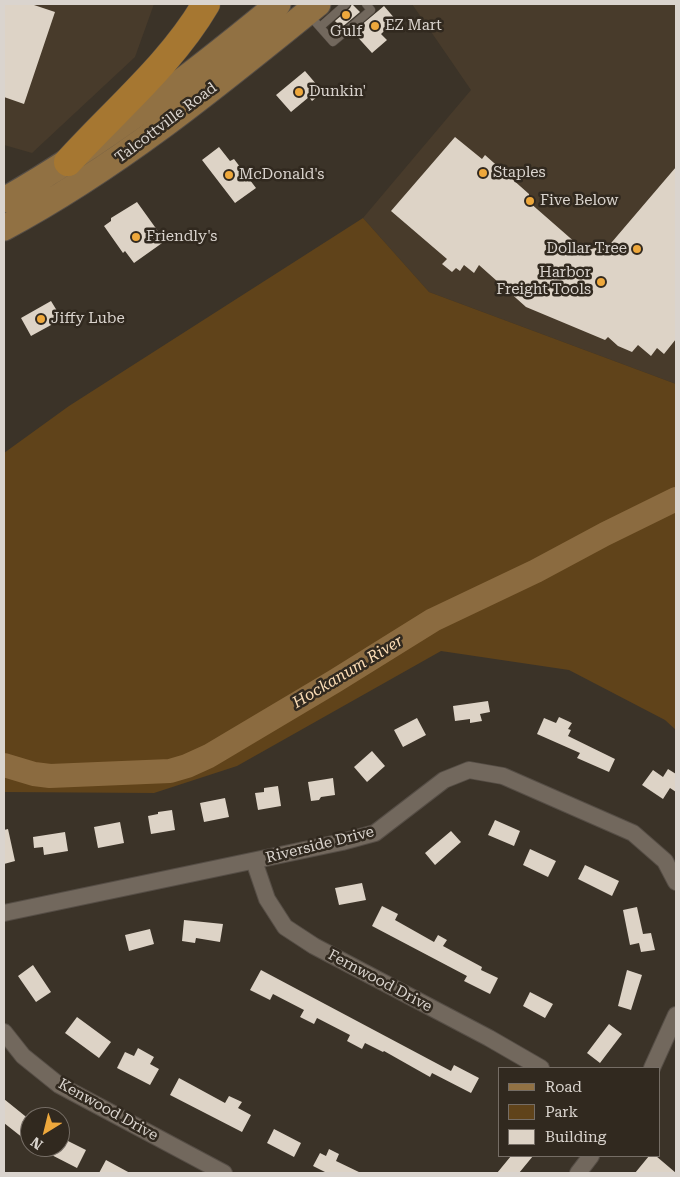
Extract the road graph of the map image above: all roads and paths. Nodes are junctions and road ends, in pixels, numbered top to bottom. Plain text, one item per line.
1 (206, 4) edge
2 (278, 4) edge
3 (346, 4) edge
4 (366, 4) edge
5 (315, 14) edge
6 (162, 97) junction
7 (163, 127) junction
8 (68, 162) junction
9 (4, 200) edge
10 (4, 228) edge
11 (254, 861) junction
12 (676, 882) edge
13 (4, 913) edge
14 (676, 1015) edge
15 (4, 1032) edge
16 (539, 1067) edge
17 (652, 1067) edge
18 (590, 1157) edge
19 (224, 1173) edge
20 (578, 1173) edge

1 - 8 highway
2 - 6 main road, Talcottville Road
3 - 5 lane
4 - 5 lane
5 - 7 main road, Talcottville Road
6 - 7 main road
6 - 8 main road, Talcottville Road
7 - 10 main road, Talcottville Road
8 - 9 main road, Talcottville Road
11 - 12 street, Riverside Drive
11 - 13 street, Riverside Drive
11 - 16 street, Fernwood Drive
14 - 17 street
15 - 19 street, Kenwood Drive
18 - 20 street

